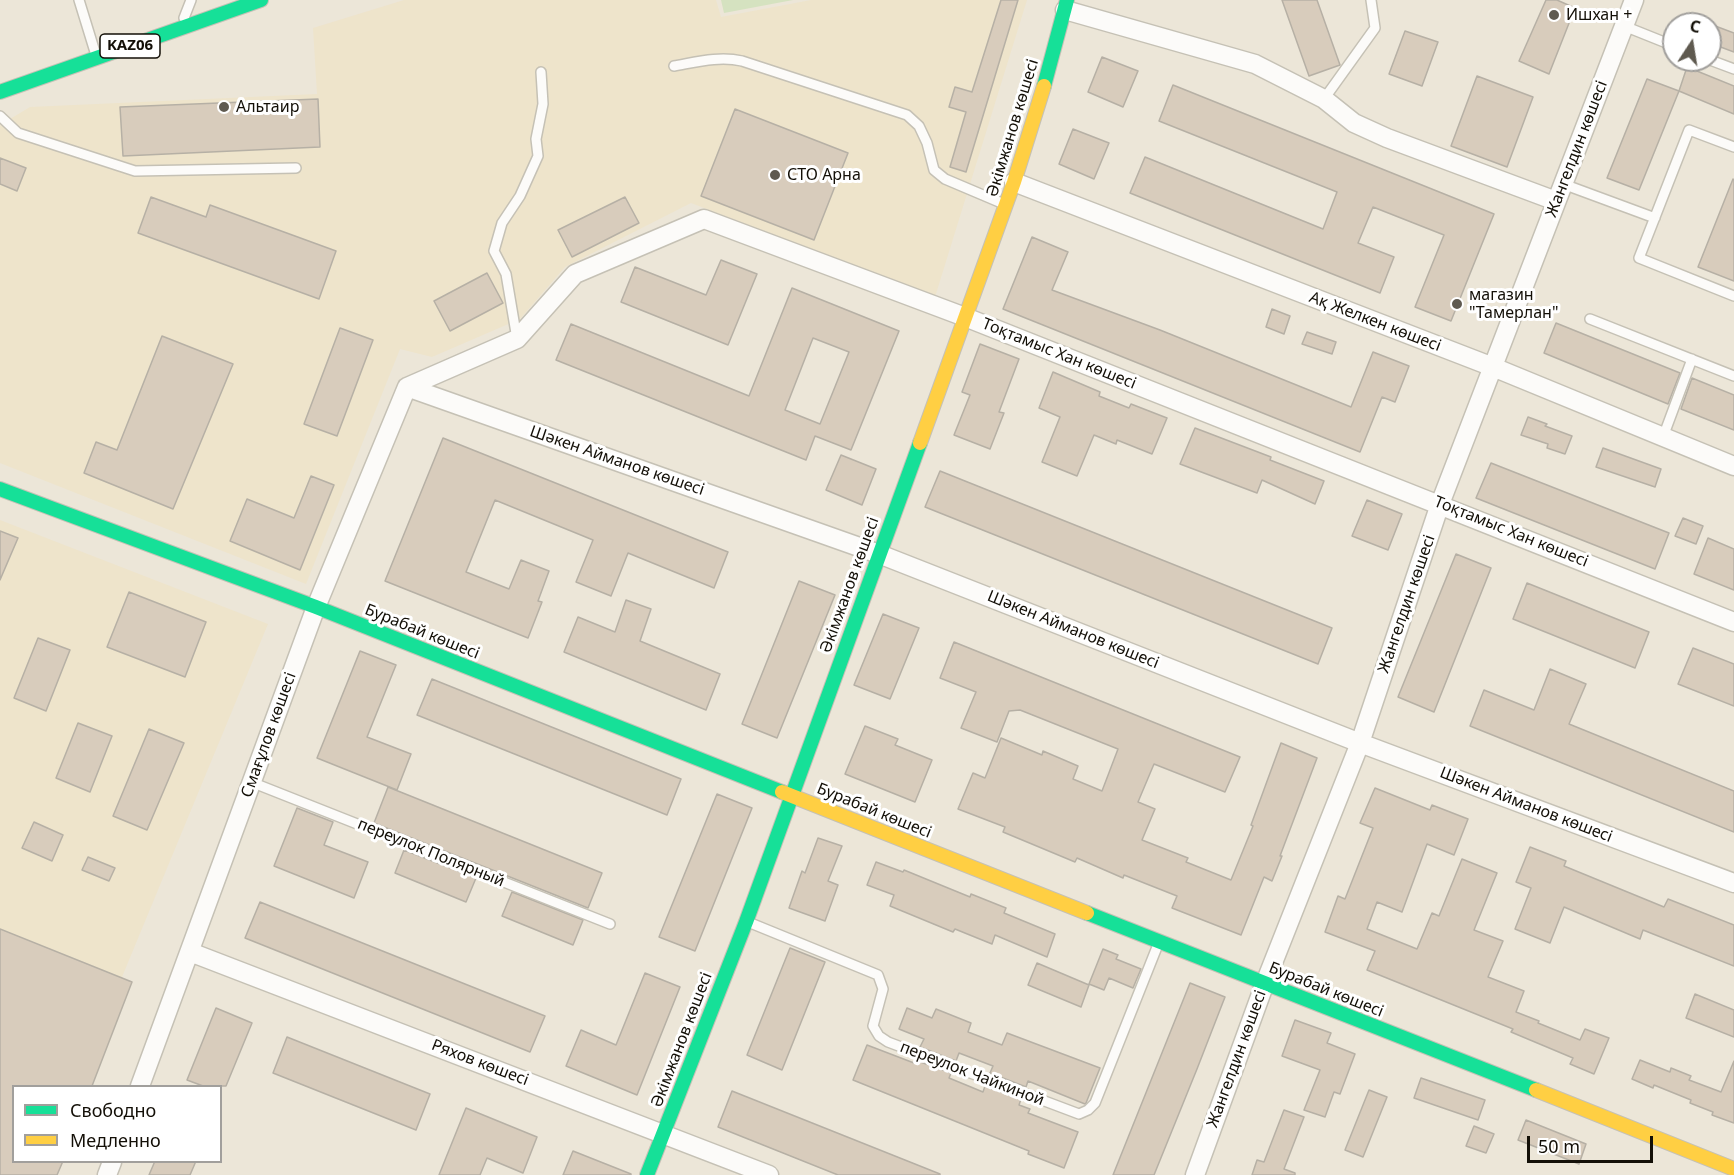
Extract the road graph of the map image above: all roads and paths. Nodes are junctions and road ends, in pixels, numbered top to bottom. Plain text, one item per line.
1 (79, 0) edge
2 (190, 0) edge
3 (261, 0) edge
4 (1371, 0) edge
5 (1634, 0) edge
6 (1066, 5) edge
7 (1624, 26) junction
8 (181, 28) junction
9 (1662, 40) edge
10 (96, 57) junction
11 (674, 66) dead end
12 (541, 72) dead end
13 (0, 92) edge
14 (1324, 99) junction
15 (0, 116) edge
16 (1734, 147) edge
17 (296, 168) dead end
18 (1014, 182) junction
19 (1560, 193) junction
20 (1006, 205) junction
21 (1655, 218) junction
22 (1734, 296) edge
23 (965, 316) junction
24 (1590, 319) dead end
25 (517, 339) junction
26 (1692, 359) junction
27 (1493, 367) junction
28 (1734, 375) edge
29 (407, 387) junction
30 (1664, 437) junction
31 (1734, 466) edge
32 (0, 489) edge
33 (1440, 504) junction
34 (879, 554) junction
35 (316, 607) junction
36 (1734, 622) edge
37 (1360, 743) junction
38 (251, 782) junction
39 (790, 796) junction
40 (1734, 883) edge
41 (746, 922) junction
42 (610, 924) dead end
43 (1159, 942) junction
44 (190, 952) junction
45 (1264, 983) junction
46 (140, 1085) edge
47 (663, 1132) junction
48 (1734, 1169) edge
49 (647, 1175) edge
50 (769, 1175) edge
51 (1195, 1175) edge

1 - 10 lane
2 - 8 lane
3 - 8 main road, KАZ06
4 - 14 lane
5 - 7 street, Жангелдин көшесі
6 - 14 street
6 - 18 main road, Әкімжанов көшесі
7 - 9 lane
7 - 19 street, Жангелдин көшесі
8 - 10 main road, KАZ06
10 - 13 main road, KАZ06
11 - 20 lane
12 - 25 lane
14 - 19 street
15 - 17 lane
16 - 21 lane
18 - 20 main road, Әкімжанов көшесі
18 - 27 street, Ақ Желкен көшесі
19 - 21 lane
19 - 27 street, Жангелдин көшесі
20 - 23 main road, Әкімжанов көшесі
21 - 22 lane
23 - 25 street, Тоқтамыс Хан көшесі
23 - 33 street, Тоқтамыс Хан көшесі
23 - 34 main road, Әкімжанов көшесі
24 - 26 lane
25 - 29 street, Тоқтамыс Хан көшесі
26 - 28 lane
26 - 30 lane
27 - 30 street, Ақ Желкен көшесі
27 - 33 street, Жангелдин көшесі
29 - 34 street, Шәкен Айманов көшесі
29 - 35 street, Смағұлов көшесі
30 - 31 street, Ақ Желкен көшесі
32 - 35 main road, Бурабай көшесі
33 - 36 street, Тоқтамыс Хан көшесі
33 - 37 street, Жангелдин көшесі
34 - 37 street, Шәкен Айманов көшесі
34 - 39 main road, Әкімжанов көшесі
35 - 38 street, Смағұлов көшесі
35 - 39 main road, Бурабай көшесі
37 - 40 street, Шәкен Айманов көшесі
37 - 45 street, Жангелдин көшесі
38 - 42 lane, переулок Полярный
38 - 44 street, Смағұлов көшесі
39 - 41 main road, Әкімжанов көшесі
39 - 43 main road, Бурабай көшесі
41 - 43 lane, переулок Чайкиной
41 - 47 main road, Әкімжанов көшесі
43 - 45 main road, Бурабай көшесі
44 - 46 street, Смағұлов көшесі
44 - 47 street, Ряхов көшесі
45 - 48 main road, Бурабай көшесі
45 - 51 street, Жангелдин көшесі
47 - 49 main road, Әкімжанов көшесі
47 - 50 street, Ряхов көшесі

